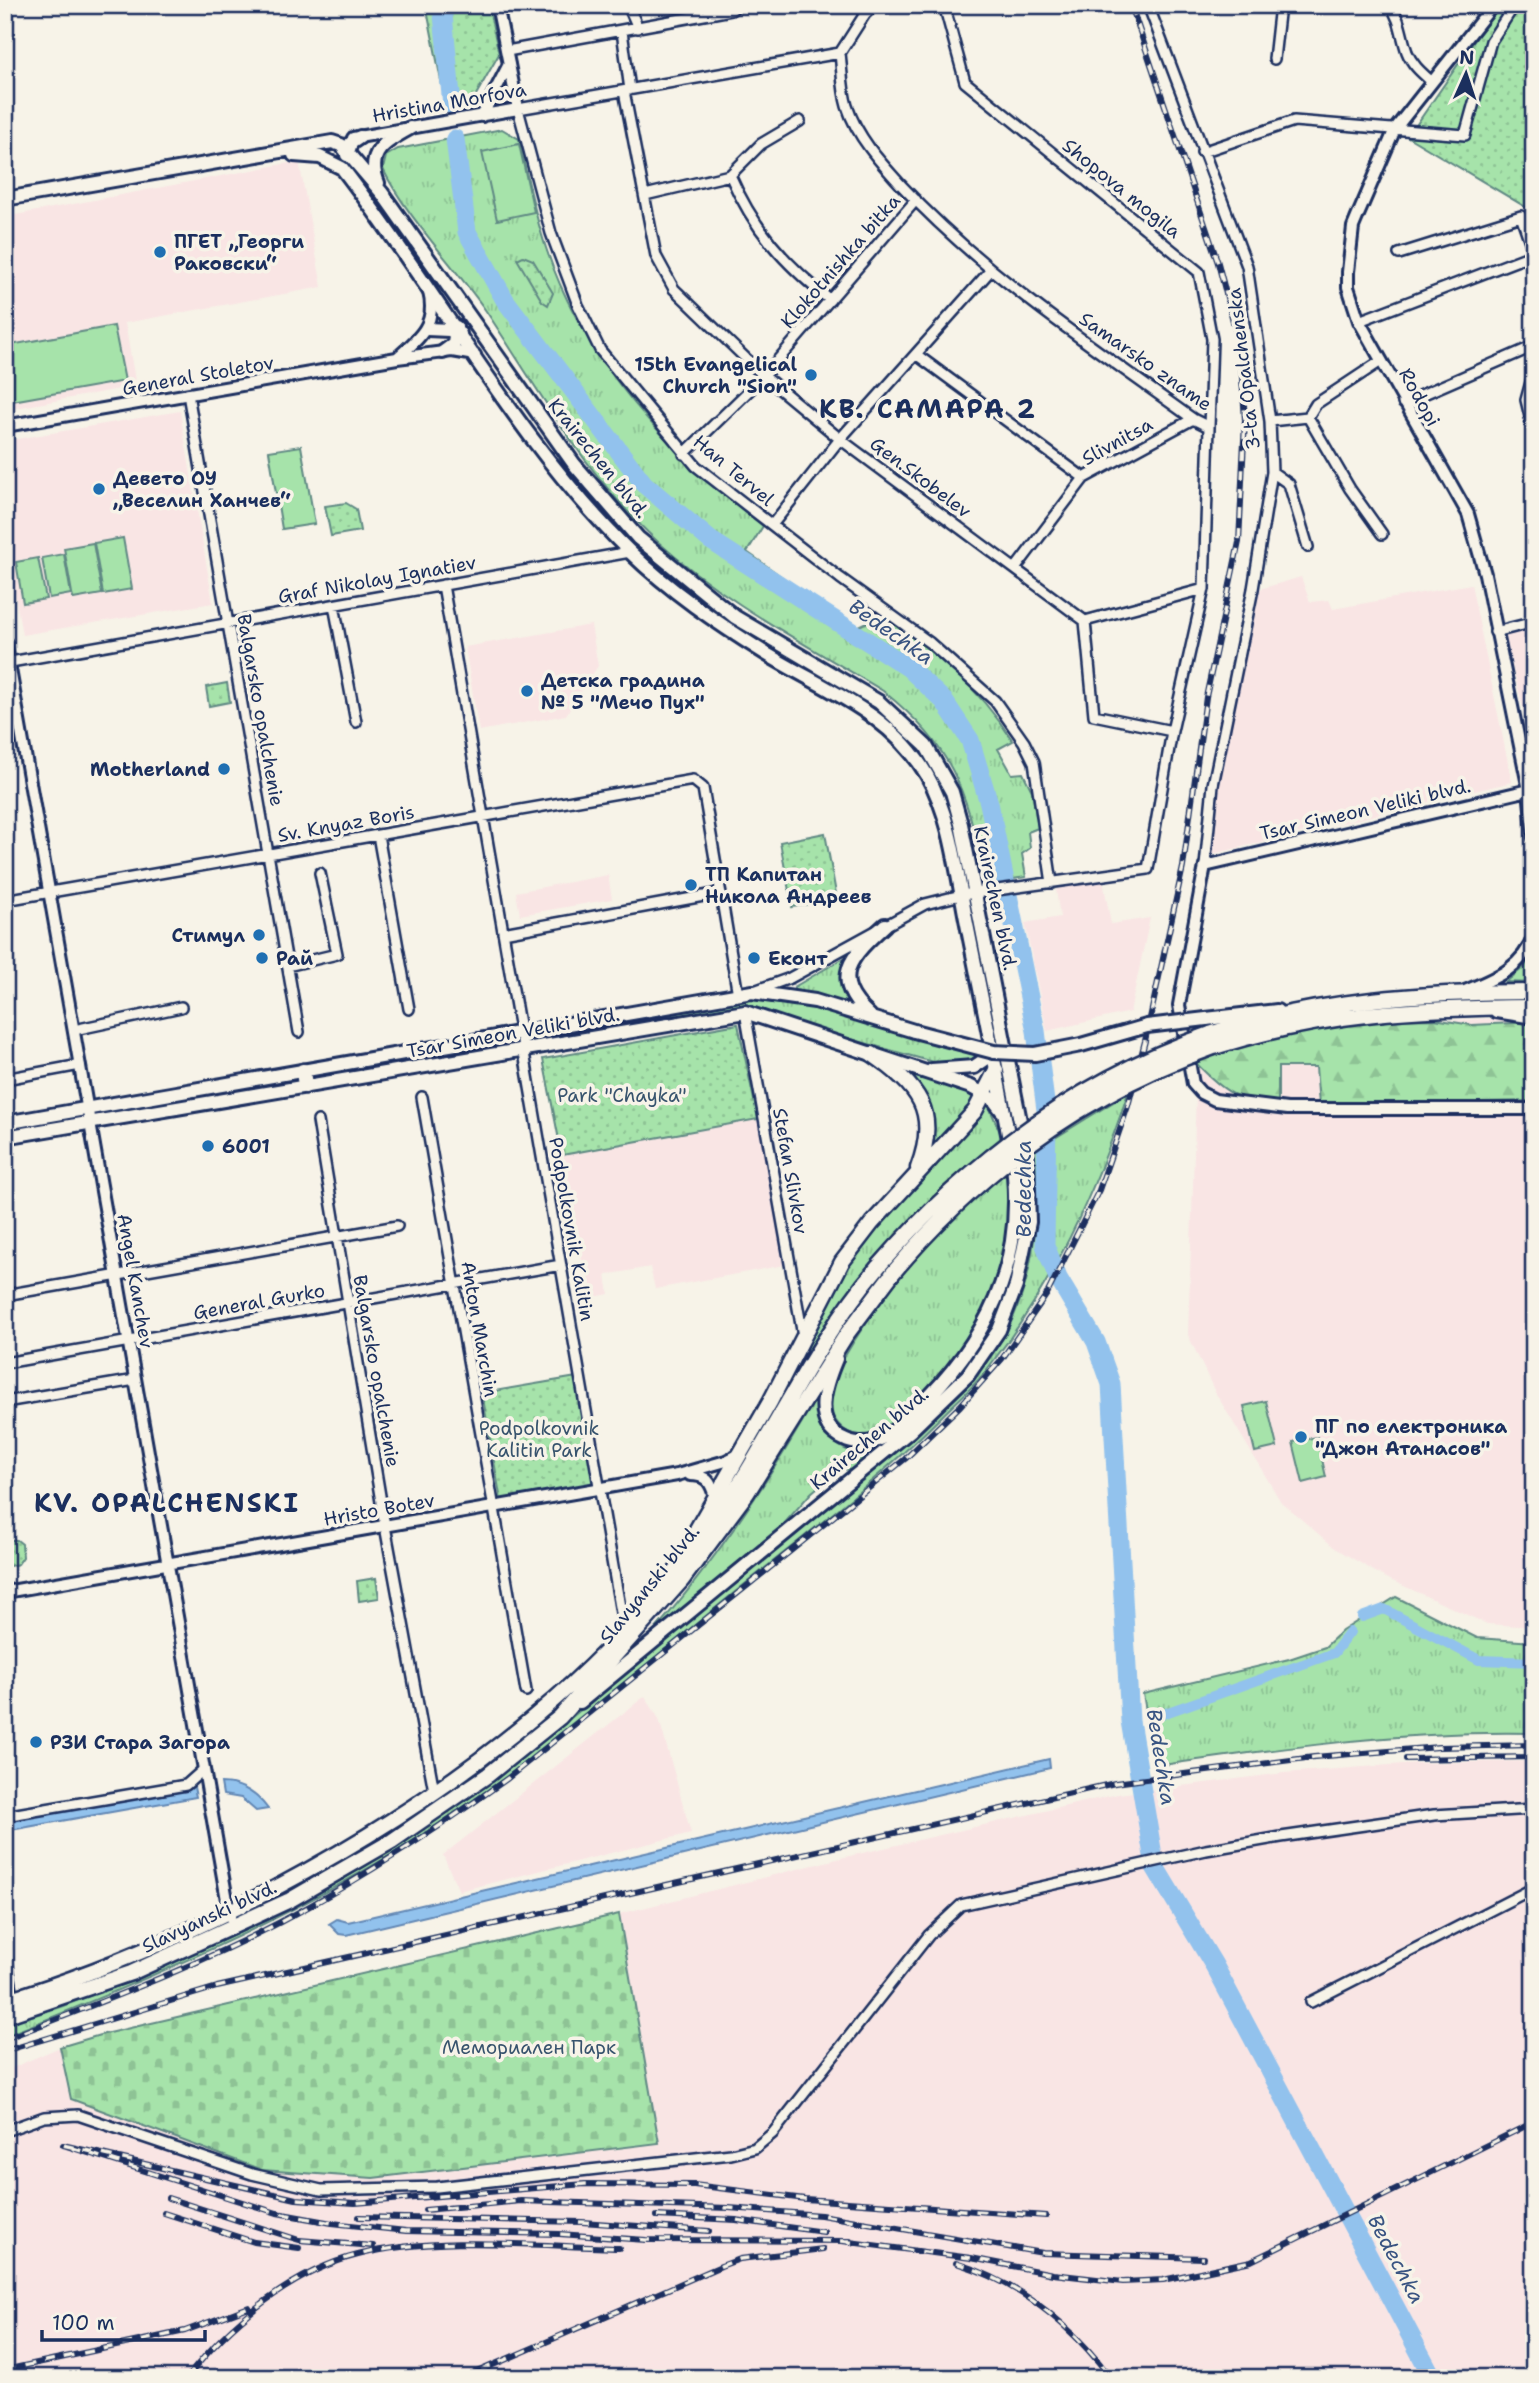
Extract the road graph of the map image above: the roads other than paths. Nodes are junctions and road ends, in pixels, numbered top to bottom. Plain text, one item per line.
1 (497, 5) edge
2 (628, 5) edge
3 (737, 5) edge
4 (874, 5) edge
5 (944, 5) edge
6 (1149, 5) edge
7 (1280, 5) edge
8 (1390, 5) edge
9 (1493, 5) edge
10 (1512, 5) edge
11 (638, 28) junction
12 (622, 31) junction
13 (507, 51) junction
14 (840, 53) junction
15 (1274, 58) dead end
16 (509, 64) junction
17 (1432, 82) junction
18 (627, 90) junction
19 (518, 109) junction
20 (478, 116) junction
21 (800, 121) dead end
22 (410, 128) junction
23 (1395, 129) junction
24 (360, 137) junction
25 (332, 142) junction
26 (348, 151) junction
27 (1202, 152) junction
28 (255, 155) junction
29 (346, 173) junction
30 (730, 175) junction
31 (382, 193) junction
32 (645, 195) junction
33 (5, 199) edge
34 (916, 200) junction
35 (1534, 253) edge
36 (1399, 254) dead end
37 (990, 271) junction
38 (443, 279) junction
39 (428, 289) junction
40 (830, 300) junction
41 (1359, 321) junction
42 (427, 329) junction
43 (458, 332) junction
44 (1534, 346) edge
45 (443, 352) junction
46 (494, 352) junction
47 (917, 355) junction
48 (477, 357) junction
49 (397, 358) junction
50 (1381, 361) junction
51 (1534, 371) edge
52 (764, 376) junction
53 (188, 394) junction
54 (1403, 403) junction
55 (1530, 403) edge
56 (1308, 417) junction
57 (1193, 419) junction
58 (1270, 421) junction
59 (5, 426) edge
60 (1209, 427) junction
61 (1534, 433) edge
62 (840, 439) junction
63 (684, 454) junction
64 (1272, 472) junction
65 (1084, 478) junction
66 (772, 525) junction
67 (1382, 534) dead end
68 (1308, 547) dead end
69 (630, 552) junction
70 (1015, 569) junction
71 (443, 585) junction
72 (1204, 589) junction
73 (334, 605) junction
74 (1085, 621) junction
75 (1534, 622) edge
76 (228, 623) junction
77 (1495, 632) junction
78 (5, 641) edge
79 (7, 662) edge
80 (356, 722) dead end
81 (1172, 731) junction
82 (1531, 789) edge
83 (483, 817) junction
84 (378, 835) junction
85 (1534, 838) edge
86 (268, 854) junction
87 (1205, 866) junction
88 (1148, 869) joint
89 (320, 873) dead end
90 (1052, 883) junction
91 (50, 892) junction
92 (720, 893) junction
93 (976, 893) junction
94 (961, 895) junction
95 (5, 900) edge
96 (885, 925) junction
97 (503, 933) junction
98 (1534, 936) edge
99 (287, 966) junction
100 (1461, 992) junction
101 (1534, 992) edge
102 (742, 994) junction
103 (181, 1007) dead end
104 (1534, 1007) edge
105 (1306, 1008) junction
106 (1462, 1008) junction
107 (409, 1009) dead end
108 (745, 1012) junction
109 (1534, 1018) edge
110 (873, 1019) junction
111 (74, 1030) junction
112 (299, 1032) dead end
113 (520, 1033) junction
114 (1004, 1037) junction
115 (1212, 1041) junction
116 (523, 1050) junction
117 (872, 1054) junction
118 (995, 1063) junction
119 (80, 1065) junction
120 (911, 1068) junction
121 (303, 1071) junction
122 (5, 1079) edge
123 (305, 1086) junction
124 (986, 1094) junction
125 (422, 1097) dead end
126 (1534, 1107) edge
127 (88, 1109) junction
128 (1005, 1117) junction
129 (318, 1121) dead end
130 (90, 1123) junction
131 (5, 1124) edge
132 (5, 1137) edge
133 (916, 1173) junction
134 (397, 1226) dead end
135 (336, 1236) junction
136 (561, 1265) junction
137 (117, 1276) junction
138 (455, 1284) junction
139 (5, 1295) edge
140 (347, 1303) junction
141 (846, 1335) junction
142 (803, 1336) junction
143 (129, 1342) junction
144 (5, 1363) edge
145 (135, 1380) junction
146 (5, 1402) edge
147 (740, 1454) junction
148 (677, 1475) junction
149 (600, 1488) junction
150 (715, 1497) junction
151 (494, 1507) junction
152 (385, 1526) junction
153 (168, 1563) junction
154 (668, 1581) junction
155 (5, 1592) edge
156 (624, 1630) junction
157 (526, 1690) dead end
158 (560, 1717) junction
159 (204, 1769) junction
160 (434, 1791) junction
161 (1534, 1809) edge
162 (5, 1816) edge
163 (1534, 1888) edge
164 (229, 1911) junction
165 (232, 1928) junction
166 (5, 1950) edge
167 (1311, 2003) dead end
168 (10, 2007) edge
169 (5, 2130) edge

1 - 13 street, Han Tervel
2 - 11 street
3 - 11 street
4 - 14 street
5 - 60 street, Shopova mogila
6 - 27 street, 3-ta Opalchenska
7 - 15 street
8 - 17 street
9 - 17 street, Rodopi
10 - 23 street
11 - 12 street
12 - 13 street
12 - 18 street, Gen.Skobelev
13 - 16 street, Han Tervel
14 - 18 street, Hristina Morfova
14 - 34 street, Samarsko zname
16 - 19 street, Han Tervel
16 - 20 street
17 - 23 street, Rodopi
18 - 19 street, Hristina Morfova
18 - 32 street, Gen.Skobelev
19 - 20 street, Hristina Morfova
19 - 63 street, Han Tervel
20 - 22 street, Hristina Morfova
21 - 30 street
22 - 24 street, Hristina Morfova
22 - 31 main road
23 - 27 street
23 - 41 street, Rodopi
24 - 25 street, Hristina Morfova
24 - 26 main road
25 - 26 main road, Krairechen blvd.
25 - 28 main road, Hristina Morfova
26 - 29 main road
26 - 31 main road, Krairechen blvd.
27 - 58 street, 3-ta Opalchenska
28 - 29 main road, Krairechen blvd.
28 - 33 main road, Hristina Morfova
29 - 39 main road, Krairechen blvd.
30 - 32 street
30 - 40 street
31 - 38 main road, Krairechen blvd.
32 - 52 street, Gen.Skobelev
34 - 37 street, Samarsko zname
34 - 40 street, Klokotnishka bitka
35 - 36 street
35 - 41 street
37 - 47 street
37 - 57 street, Samarsko zname
38 - 43 main road
38 - 46 main road, Krairechen blvd.
39 - 42 street
39 - 43 main road, Krairechen blvd.
40 - 52 street, Klokotnishka bitka
41 - 50 street, Rodopi
42 - 43 main road
42 - 49 street
43 - 45 main road
43 - 46 main road
43 - 48 main road, Krairechen blvd.
44 - 54 street
45 - 48 street, General Stoletov
45 - 49 street, General Stoletov
46 - 93 main road, Krairechen blvd.
47 - 62 street
47 - 65 street
48 - 69 main road, Krairechen blvd.
49 - 53 street, General Stoletov
50 - 54 street, Rodopi
50 - 56 street
51 - 55 street
52 - 62 street, Gen.Skobelev
52 - 63 street, Klokotnishka bitka
53 - 59 street, General Stoletov
53 - 76 street, Balgarsko opalchenie
54 - 77 street, Rodopi
55 - 61 street
56 - 58 street
56 - 67 street
57 - 60 street, Samarsko zname
57 - 65 street, Slivnitsa
58 - 64 street, 3-ta Opalchenska
60 - 72 street, Samarsko zname
62 - 66 street
62 - 70 street, Gen.Skobelev
63 - 66 street, Han Tervel
64 - 68 street
64 - 87 street, 3-ta Opalchenska
65 - 70 street, Slivnitsa
66 - 90 street, Han Tervel
69 - 71 street, Graf Nikolay Ignatiev
69 - 94 main road, Krairechen blvd.
70 - 74 street, Gen.Skobelev
71 - 73 street, Graf Nikolay Ignatiev
71 - 83 street, Podpolkovnik Kalitin
72 - 74 street
72 - 81 street, Samarsko zname
73 - 76 street, Graf Nikolay Ignatiev
73 - 80 street
74 - 81 street
75 - 77 street
76 - 79 street, Graf Nikolay Ignatiev
76 - 86 street, Balgarsko opalchenie
77 - 82 street, Rodopi
78 - 79 street, Angel Kanchev
79 - 91 street, Angel Kanchev
81 - 88 street, Samarsko zname
82 - 85 street, Rodopi
82 - 87 street, Tsar Simeon Veliki blvd.
83 - 84 street, Sv. Knyaz Boris
83 - 92 street, Sv. Knyaz Boris
83 - 97 street, Podpolkovnik Kalitin
84 - 86 street, Sv. Knyaz Boris
84 - 107 street
86 - 91 street, Sv. Knyaz Boris
86 - 99 street, Balgarsko opalchenie
87 - 126 street
88 - 90 street, Tsar Simeon Veliki blvd.
89 - 99 street
90 - 93 street, Tsar Simeon Veliki blvd.
91 - 95 street, Sv. Knyaz Boris
91 - 111 street, Angel Kanchev
92 - 97 street
92 - 102 street
93 - 94 street, Tsar Simeon Veliki blvd.
93 - 114 main road, Krairechen blvd.
94 - 96 street, Tsar Simeon Veliki blvd.
94 - 118 main road, Krairechen blvd.
96 - 102 street, Tsar Simeon Veliki blvd.
96 - 110 main road
97 - 113 street, Podpolkovnik Kalitin
98 - 100 street
99 - 112 street, Balgarsko opalchenie
100 - 101 main road
100 - 105 main road
102 - 110 main road, Tsar Simeon Veliki blvd.
102 - 113 main road, Tsar Simeon Veliki blvd.
103 - 111 street
104 - 106 main road
105 - 110 main road, Tsar Simeon Veliki blvd., bridge
105 - 115 main road
106 - 109 street
106 - 115 main road
108 - 116 main road, Tsar Simeon Veliki blvd.
108 - 117 main road, Tsar Simeon Veliki blvd.
108 - 142 street, Stefan Slivkov
111 - 119 street, Angel Kanchev
113 - 116 street, Podpolkovnik Kalitin
113 - 121 main road, Tsar Simeon Veliki blvd.
114 - 118 main road
114 - 158 main road, Krairechen blvd.
115 - 141 main road, Slavyanski blvd., bridge
115 - 154 main road, Slavyanski blvd., bridge
116 - 123 main road, Tsar Simeon Veliki blvd.
116 - 136 street, Podpolkovnik Kalitin
117 - 120 main road, Tsar Simeon Veliki blvd.
117 - 133 main road
118 - 120 main road
118 - 124 main road
118 - 128 main road, Krairechen blvd.
119 - 122 street
119 - 127 street, Angel Kanchev
120 - 124 main road, Tsar Simeon Veliki blvd.
121 - 123 main road
121 - 127 main road, Tsar Simeon Veliki blvd.
123 - 130 main road, Tsar Simeon Veliki blvd.
124 - 128 main road
124 - 133 main road
125 - 138 street, Anton Marchin
127 - 130 street, Angel Kanchev
127 - 131 main road, Tsar Simeon Veliki blvd.
128 - 141 main road, Krairechen blvd.
129 - 135 street, Balgarsko opalchenie
130 - 132 main road, Tsar Simeon Veliki blvd.
130 - 137 street, Angel Kanchev
133 - 142 main road
134 - 135 street
135 - 137 street
135 - 140 street, Balgarsko opalchenie
136 - 138 street, General Gurko
136 - 149 street, Podpolkovnik Kalitin
137 - 139 street
137 - 143 street, Angel Kanchev
138 - 140 street, General Gurko
138 - 151 street, Anton Marchin
140 - 143 street, General Gurko
140 - 152 street, Balgarsko opalchenie
141 - 158 main road, Slavyanski blvd.
142 - 147 main road
143 - 144 street, General Gurko
143 - 145 street, Angel Kanchev
145 - 146 street
145 - 153 street, Angel Kanchev
147 - 148 street, Hristo Botev
147 - 150 main road
148 - 149 street, Hristo Botev
148 - 150 street, Hristo Botev
149 - 151 street, Hristo Botev
149 - 156 street, Podpolkovnik Kalitin
150 - 154 main road
151 - 152 street, Hristo Botev
151 - 157 street, Anton Marchin
152 - 153 street, Hristo Botev
152 - 160 street, Balgarsko opalchenie
153 - 155 street, Hristo Botev
153 - 159 street, Angel Kanchev
154 - 156 main road, Slavyanski blvd.
156 - 160 main road, Slavyanski blvd.
158 - 165 main road, Slavyanski blvd.
159 - 162 street
159 - 164 street, Angel Kanchev
160 - 164 main road, Slavyanski blvd.
161 - 169 street
163 - 167 street
164 - 165 street, Angel Kanchev
164 - 168 main road, Slavyanski blvd.
165 - 168 main road, Slavyanski blvd.
166 - 168 street

